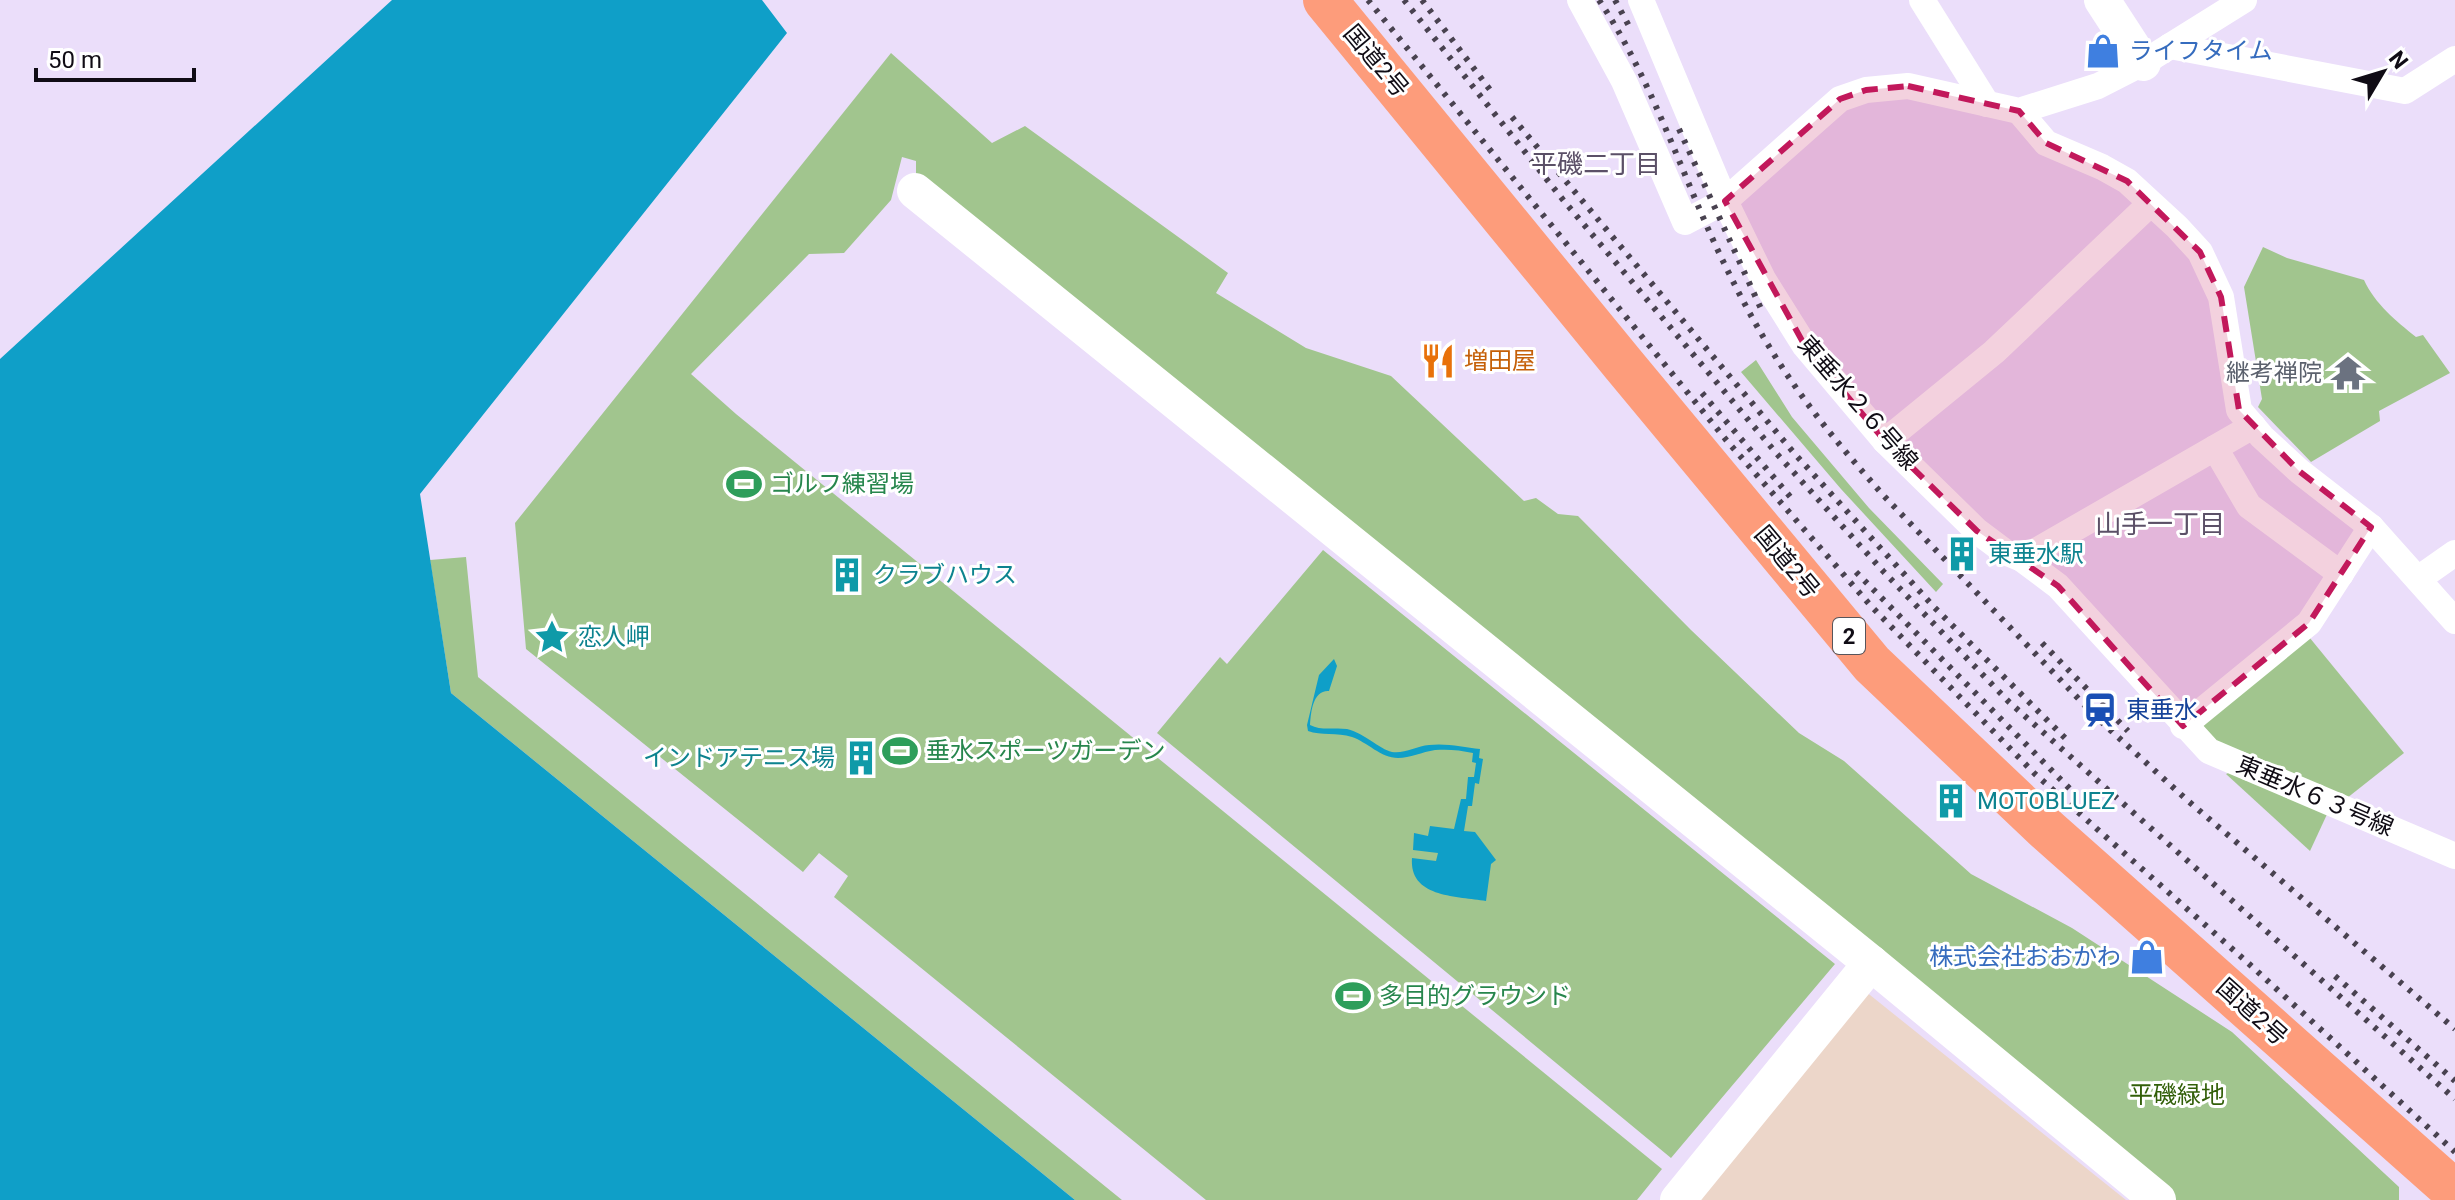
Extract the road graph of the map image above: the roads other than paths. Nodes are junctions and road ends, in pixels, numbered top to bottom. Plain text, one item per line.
1 (1325, 0) edge
2 (1580, 0) edge
3 (1641, 0) edge
4 (1922, 0) edge
5 (2102, 0) edge
6 (2244, 0) edge
7 (2156, 54) junction
8 (2455, 59) edge
9 (1987, 104) junction
10 (2019, 111) junction
11 (915, 191) dead end
12 (1725, 201) junction
13 (2150, 204) junction
14 (2253, 426) junction
15 (1885, 441) junction
16 (2215, 448) junction
17 (2371, 527) junction
18 (2455, 553) edge
19 (2022, 559) junction
20 (2341, 574) junction
21 (2418, 579) junction
22 (2455, 621) edge
23 (2183, 726) junction
24 (2455, 856) edge
25 (1871, 963) junction
26 (2455, 1192) edge
27 (1678, 1200) edge
28 (2158, 1200) edge

1 - 26 highway, 国道2号 / 2
2 - 12 street
3 - 12 street, 東垂水２６号線
4 - 9 street
5 - 7 street
6 - 7 street
7 - 8 street
7 - 10 street
9 - 10 street
9 - 12 street
10 - 13 street
11 - 25 street
12 - 15 street, 東垂水２６号線
13 - 14 street
13 - 15 street
14 - 16 street
14 - 17 street
15 - 19 street, 東垂水２６号線
16 - 19 street
16 - 20 street
17 - 20 street
17 - 21 street
18 - 21 street
19 - 23 street, 東垂水２６号線
20 - 23 street
21 - 22 street
23 - 24 street, 東垂水６３号線
25 - 27 street
25 - 28 street

